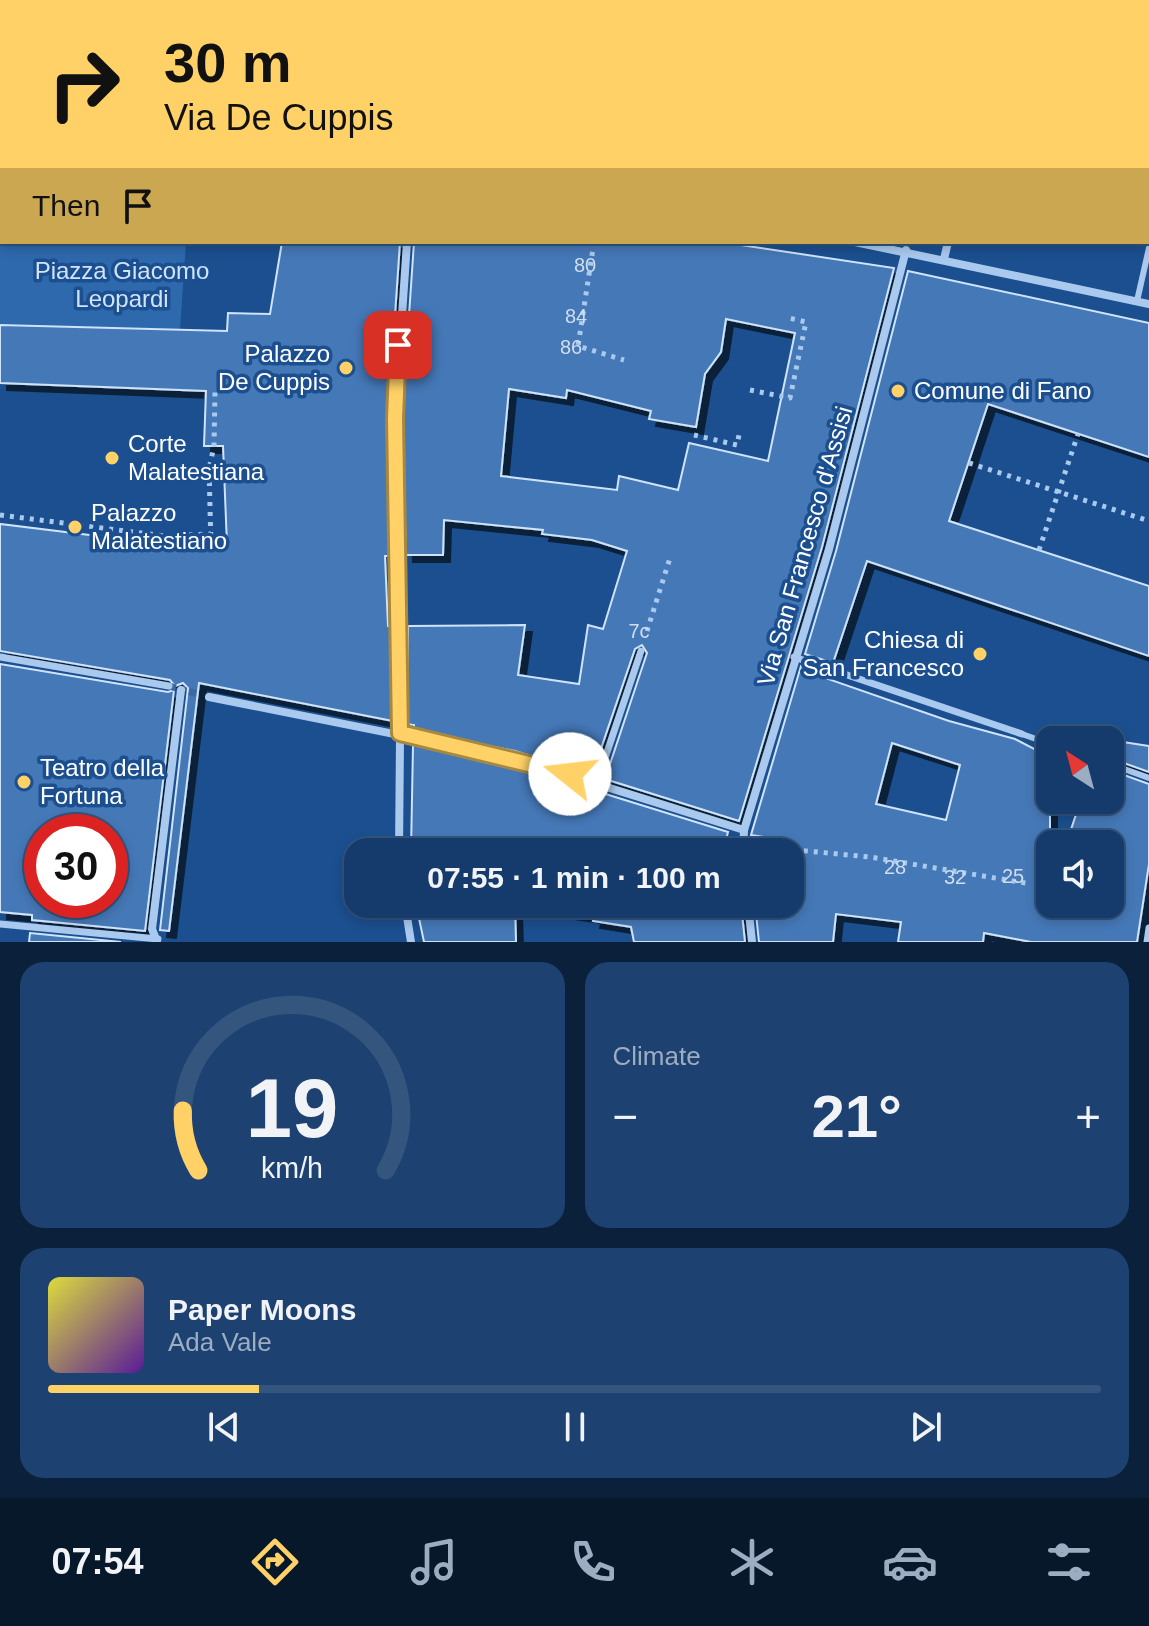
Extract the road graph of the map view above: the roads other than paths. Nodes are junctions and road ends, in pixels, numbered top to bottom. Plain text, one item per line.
1 (407, 244) edge
2 (868, 244) edge
3 (948, 244) edge
4 (1149, 248) edge
5 (906, 250) junction
6 (944, 259) junction
7 (1137, 301) junction
8 (1149, 304) edge
9 (641, 651) road end
10 (0, 657) edge
11 (794, 657) junction
12 (169, 686) tunnel mouth
13 (181, 690) dead end
14 (198, 694) tunnel mouth
15 (209, 697) joint
16 (400, 733) junction
17 (1022, 734) joint
18 (1036, 739) edge
19 (1124, 769) edge
20 (1149, 778) edge
21 (597, 782) junction
22 (744, 830) junction
23 (399, 838) edge
24 (744, 838) edge
25 (407, 918) edge
26 (749, 918) edge
27 (0, 924) edge
28 (1149, 928) edge
29 (158, 941) edge
30 (411, 942) edge
31 (752, 942) edge
32 (1147, 942) edge

1 - 16 street
2 - 5 street
3 - 6 street
4 - 7 lane
5 - 6 street
5 - 11 street, Via San Francesco d'Assisi
6 - 7 street
7 - 8 street
9 - 21 street
10 - 12 street
11 - 17 street
11 - 22 street, Via San Francesco d'Assisi
13 - 29 street
14 - 15 street
15 - 16 street
16 - 21 street
16 - 23 street
17 - 18 lane
19 - 20 lane
21 - 22 street
22 - 24 street, Via San Francesco d'Assisi
25 - 30 street
26 - 31 street
27 - 29 street
28 - 32 street

